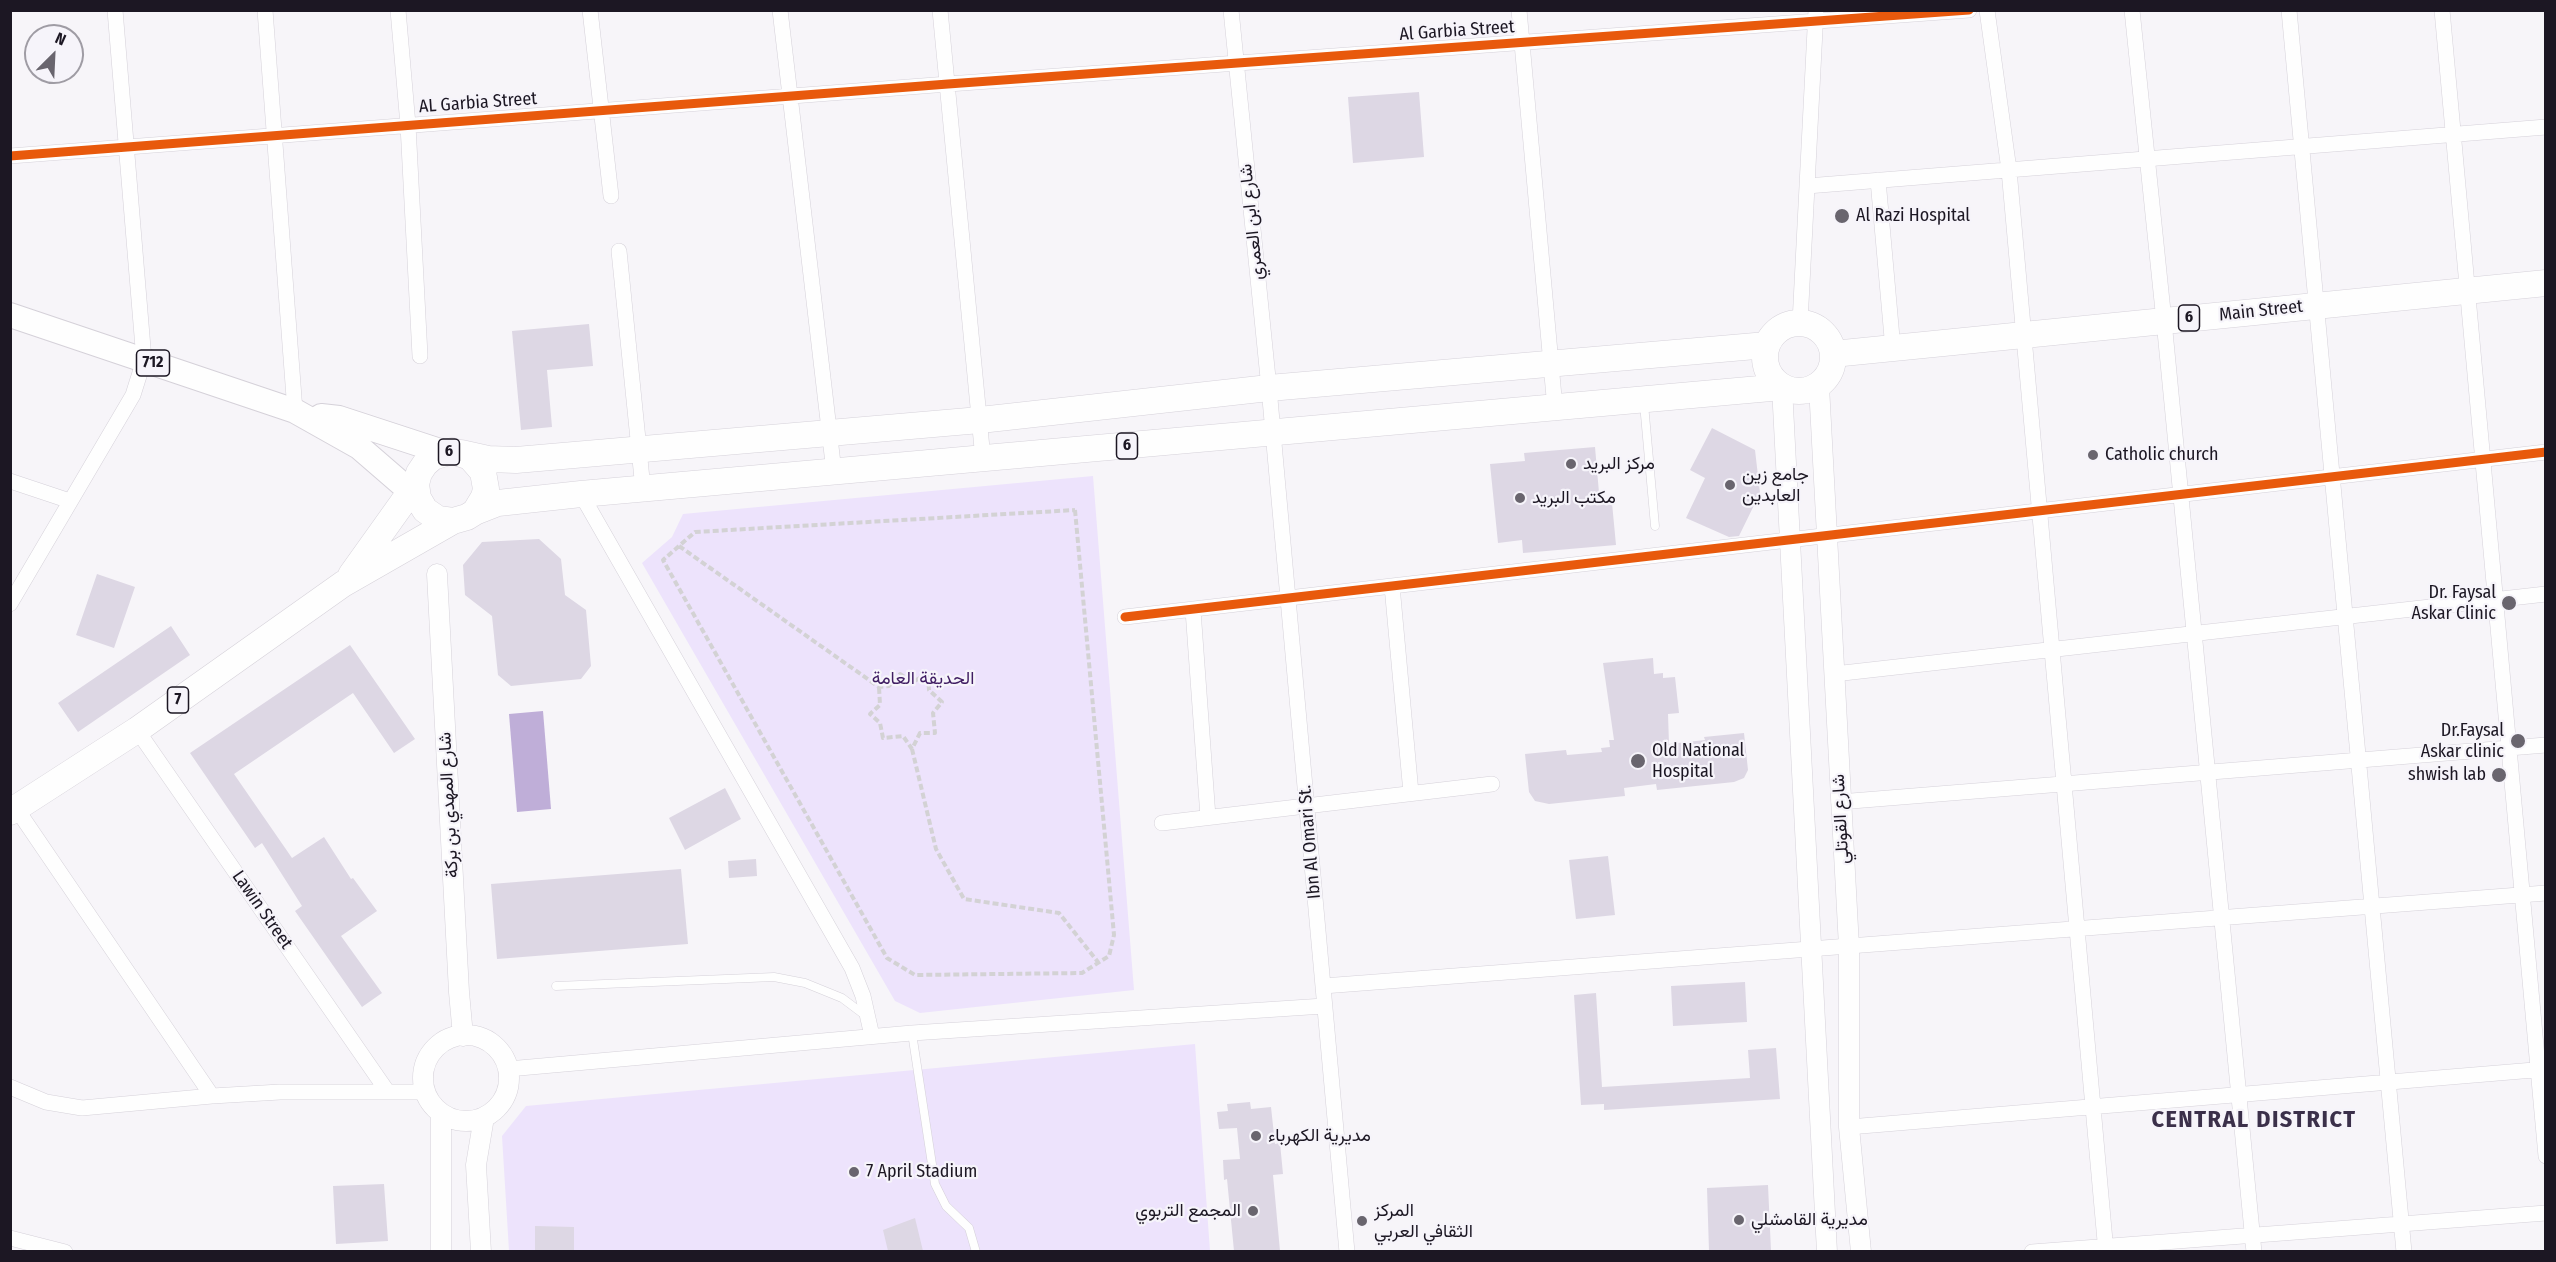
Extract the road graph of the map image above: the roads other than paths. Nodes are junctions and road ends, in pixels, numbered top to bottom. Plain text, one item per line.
1 (115, 10) edge
2 (265, 10) edge
3 (398, 10) edge
4 (590, 10) edge
5 (780, 10) edge
6 (940, 10) edge
7 (1231, 10) edge
8 (1519, 10) edge
9 (1969, 10) edge
10 (1988, 10) edge
11 (2132, 10) edge
12 (2289, 10) edge
13 (2442, 10) edge
14 (1816, 17) edge
15 (1522, 43) junction
16 (1236, 63) junction
17 (948, 84) junction
18 (790, 96) junction
19 (602, 110) junction
20 (408, 125) junction
21 (2546, 127) edge
22 (2453, 134) junction
23 (273, 136) junction
24 (126, 147) junction
25 (2301, 147) junction
26 (10, 156) edge
27 (2147, 159) junction
28 (2009, 170) junction
29 (1878, 180) junction
30 (1807, 186) junction
31 (611, 196) dead end
32 (620, 252) dead end
33 (2546, 283) edge
34 (2467, 291) junction
35 (2316, 306) junction
36 (10, 315) edge
37 (2164, 321) junction
38 (1800, 323) junction
39 (2025, 335) junction
40 (1767, 345) junction
41 (1893, 349) junction
42 (1833, 354) junction
43 (420, 356) dead end
44 (144, 360) junction
45 (1552, 365) junction
46 (1819, 386) junction
47 (1782, 387) junction
48 (1269, 388) junction
49 (1643, 400) junction
50 (1555, 408) junction
51 (294, 411) junction
52 (980, 420) junction
53 (829, 433) junction
54 (1272, 433) junction
55 (639, 448) junction
56 (2546, 452) edge
57 (452, 453) junction
58 (983, 459) junction
59 (2482, 459) junction
60 (834, 472) junction
61 (2331, 477) junction
62 (10, 481) edge
63 (643, 489) junction
64 (415, 492) junction
65 (581, 494) junction
66 (2181, 495) junction
67 (70, 501) junction
68 (2040, 511) junction
69 (464, 517) junction
70 (1655, 525) dead end
71 (1825, 536) junction
72 (1789, 540) junction
73 (437, 574) dead end
74 (343, 584) junction
75 (1392, 586) junction
76 (2546, 594) edge
77 (1287, 598) junction
78 (2495, 600) junction
79 (10, 604) edge
80 (1193, 610) junction
81 (2344, 616) junction
82 (1125, 617) dead end
83 (2195, 633) junction
84 (2052, 649) junction
85 (1834, 674) junction
86 (137, 730) junction
87 (2546, 745) edge
88 (2508, 748) junction
89 (2358, 760) junction
90 (2208, 772) junction
91 (1492, 784) dead end
92 (2065, 784) junction
93 (1411, 793) junction
94 (1839, 802) junction
95 (1307, 805) junction
96 (13, 810) edge
97 (1208, 817) junction
98 (1162, 823) dead end
99 (2546, 893) edge
100 (2522, 895) junction
101 (2372, 906) junction
102 (2222, 918) junction
103 (2078, 929) junction
104 (1849, 947) junction
105 (1811, 951) junction
106 (556, 986) dead end
107 (1323, 986) junction
108 (1324, 1006) junction
109 (868, 1017) junction
110 (912, 1033) junction
111 (463, 1036) junction
112 (872, 1036) junction
113 (508, 1069) junction
114 (2542, 1069) edge
115 (2388, 1082) junction
116 (10, 1087) edge
117 (387, 1091) junction
118 (425, 1092) junction
119 (2239, 1095) junction
120 (212, 1096) junction
121 (2093, 1107) junction
122 (441, 1114) junction
123 (484, 1117) junction
124 (1849, 1127) junction
125 (2546, 1156) edge
126 (2546, 1213) edge
127 (2401, 1224) junction
128 (10, 1238) edge
129 (2254, 1244) edge
130 (2106, 1250) edge
131 (59, 1251) edge
132 (441, 1251) edge
133 (481, 1251) edge
134 (976, 1251) edge
135 (1347, 1251) edge
136 (1827, 1251) edge
137 (1861, 1251) edge
138 (2032, 1251) edge
139 (2403, 1251) edge

1 - 24 street
2 - 23 street
3 - 20 street
4 - 19 street
5 - 18 street
6 - 17 street
7 - 16 street, شارع ابن العمري
8 - 15 street
9 - 14 street, Al Garbia Street
10 - 28 street
11 - 27 street
12 - 25 street
13 - 22 street
14 - 15 street, Al Garbia Street
14 - 30 street
15 - 16 street, Al Garbia Street
15 - 45 street
16 - 17 street, Al Garbia Street
16 - 48 street, شارع ابن العمري
17 - 18 street, AL Garbia Street
17 - 52 street
18 - 19 street, AL Garbia Street
18 - 53 street
19 - 20 street, AL Garbia Street
19 - 31 street
20 - 23 street, AL Garbia Street
20 - 43 street
21 - 22 street
22 - 25 street
22 - 34 street
23 - 24 street, AL Garbia Street
23 - 51 street
24 - 26 street, AL Garbia Street
24 - 44 street
25 - 27 street
25 - 35 street
27 - 28 street
27 - 37 street
28 - 29 street
28 - 39 street
29 - 30 street
29 - 41 street
30 - 38 street
32 - 55 street
33 - 34 highway, Main Street / 6
34 - 35 highway, Main Street / 6
34 - 59 street
35 - 37 highway, Main Street / 6
35 - 61 street
36 - 44 main road, 712
37 - 39 highway, Main Street / 6
37 - 66 street
38 - 40 highway
38 - 42 highway
39 - 41 highway, Main Street / 6
39 - 68 street
40 - 45 highway, 6
40 - 47 highway
41 - 42 highway, Main Street / 6
42 - 46 highway
44 - 51 main road, 712
44 - 67 street
45 - 48 highway, 6
45 - 50 street
46 - 47 highway
46 - 71 street, شارع القوتلي
47 - 49 highway, 6
47 - 72 street, شارع القوتلي
48 - 52 highway, 6
48 - 54 street, شارع ابن العمري
49 - 50 highway, 6
49 - 70 lane
50 - 54 highway, 6
51 - 57 main road, 712
51 - 64 main road, 712
52 - 53 highway, 6
52 - 58 street
53 - 55 highway, 6
53 - 60 street
54 - 58 highway, 6
54 - 77 street, Ibn Al Omari St.
55 - 57 highway, 6
55 - 63 street
56 - 59 street
57 - 64 highway, 6
57 - 69 highway, 6
58 - 60 highway, 6
59 - 61 street
59 - 78 street
60 - 63 highway, 6
61 - 66 street
61 - 81 street
62 - 67 street
63 - 65 highway, 6
64 - 69 highway
64 - 74 highway, 7
65 - 69 highway, 6
65 - 109 street
66 - 68 street
66 - 83 street
67 - 79 street
68 - 71 street
68 - 84 street
69 - 74 highway, 7
71 - 72 street
71 - 85 street, شارع القوتلي
72 - 75 street
72 - 105 street, شارع القوتلي
73 - 111 street, شارع المهدي بن بركة
74 - 86 highway, 7
75 - 77 street
75 - 93 street
76 - 78 street
77 - 80 street
77 - 95 street, Ibn Al Omari St.
78 - 81 street
78 - 88 street
80 - 82 street
80 - 97 street
81 - 83 street
81 - 89 street
83 - 84 street
83 - 90 street
84 - 85 street
84 - 92 street
85 - 94 street, شارع القوتلي
86 - 96 highway, 7
86 - 117 street, Lawin Street
87 - 88 street
88 - 89 street
88 - 100 street
89 - 90 street
89 - 101 street
90 - 92 street
90 - 102 street
91 - 93 street
92 - 94 street
92 - 103 street
93 - 95 street
94 - 104 street, شارع القوتلي
95 - 97 street
95 - 107 street, Ibn Al Omari St.
96 - 120 street
97 - 98 street
99 - 100 street
100 - 101 street
100 - 114 street
101 - 102 street
101 - 115 street
102 - 103 street
102 - 119 street
103 - 104 street
103 - 121 street
104 - 105 street
104 - 124 street, شارع القوتلي
105 - 107 street
105 - 136 street, شارع القوتلي
106 - 109 lane
107 - 108 street, Ibn Al Omari St.
108 - 110 street
108 - 135 street, Ibn Al Omari St.
109 - 112 street
110 - 112 street
110 - 134 lane
111 - 113 street
111 - 118 street
112 - 113 street
113 - 123 street
114 - 115 street
114 - 125 street
115 - 119 street
115 - 127 street
116 - 120 street
117 - 118 street
117 - 120 street
118 - 122 street
119 - 121 street
119 - 129 street
121 - 124 street
121 - 130 street
122 - 123 street
122 - 132 street
123 - 133 street
124 - 137 street, شارع القوتلي
126 - 127 street
127 - 129 street
127 - 139 street
128 - 131 street
129 - 130 street
130 - 138 street

